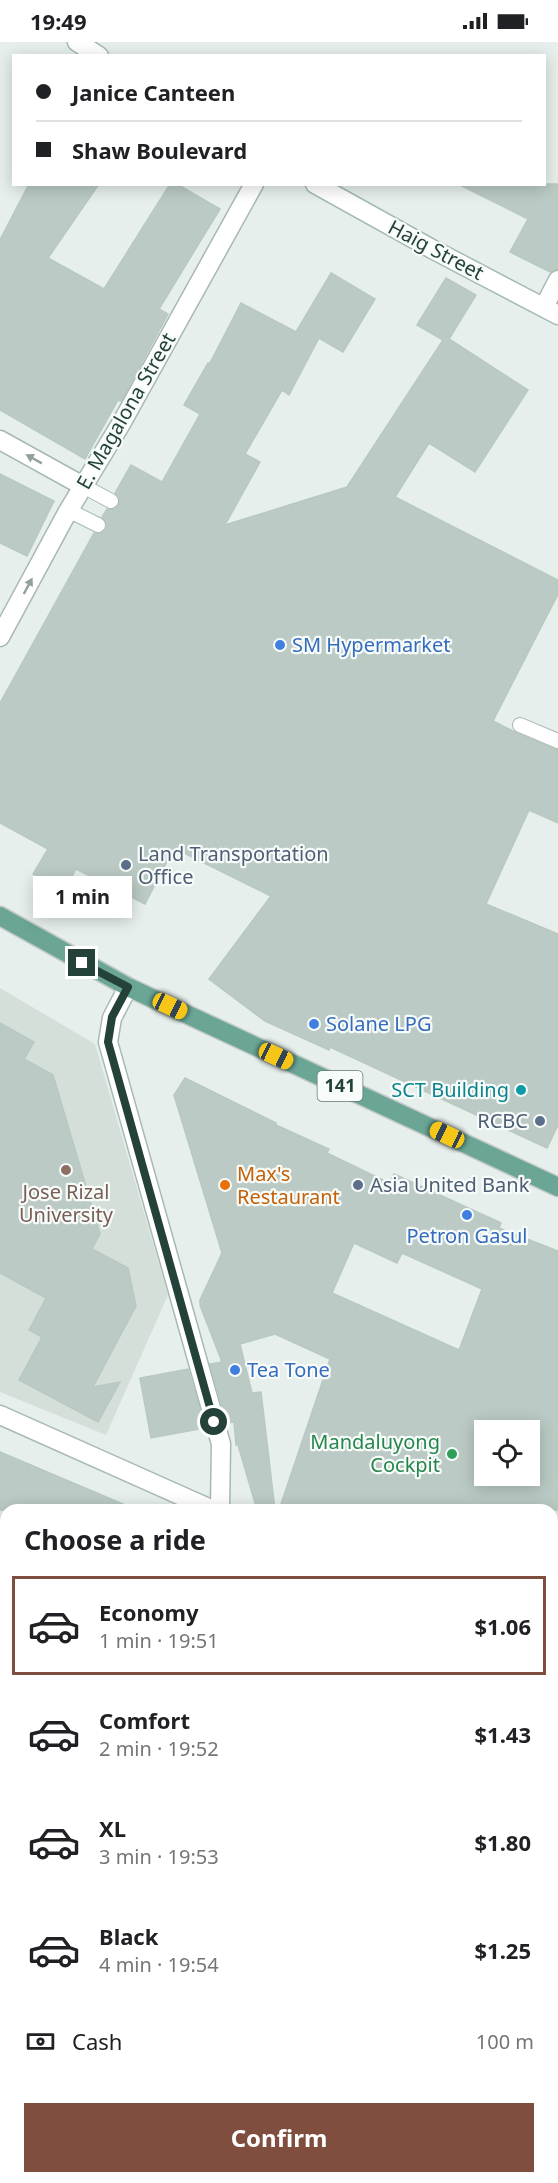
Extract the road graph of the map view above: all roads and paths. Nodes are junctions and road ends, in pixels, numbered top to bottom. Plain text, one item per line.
1 (77, 42) edge
2 (96, 54) edge
3 (253, 186) edge
4 (319, 186) edge
5 (558, 280) edge
6 (551, 311) edge
7 (0, 440) edge
8 (83, 486) junction
9 (111, 501) dead end
10 (67, 513) junction
11 (98, 525) dead end
12 (0, 637) edge
13 (520, 725) dead end
14 (558, 741) edge
15 (0, 916) edge
16 (128, 987) junction
17 (556, 1182) edge
18 (0, 1415) edge
19 (200, 1504) edge
20 (220, 1504) edge

1 - 2 street
3 - 8 street, E. Magalona Street
4 - 6 street, Haig Street
5 - 6 street
8 -> 7 street
8 - 9 lane
8 - 10 street, E. Magalona Street
10 - 11 lane
12 -> 10 street, E. Magalona Street
13 - 14 lane
15 - 16 main road, 141
16 - 17 main road, 141
16 - 20 street
18 - 19 street

